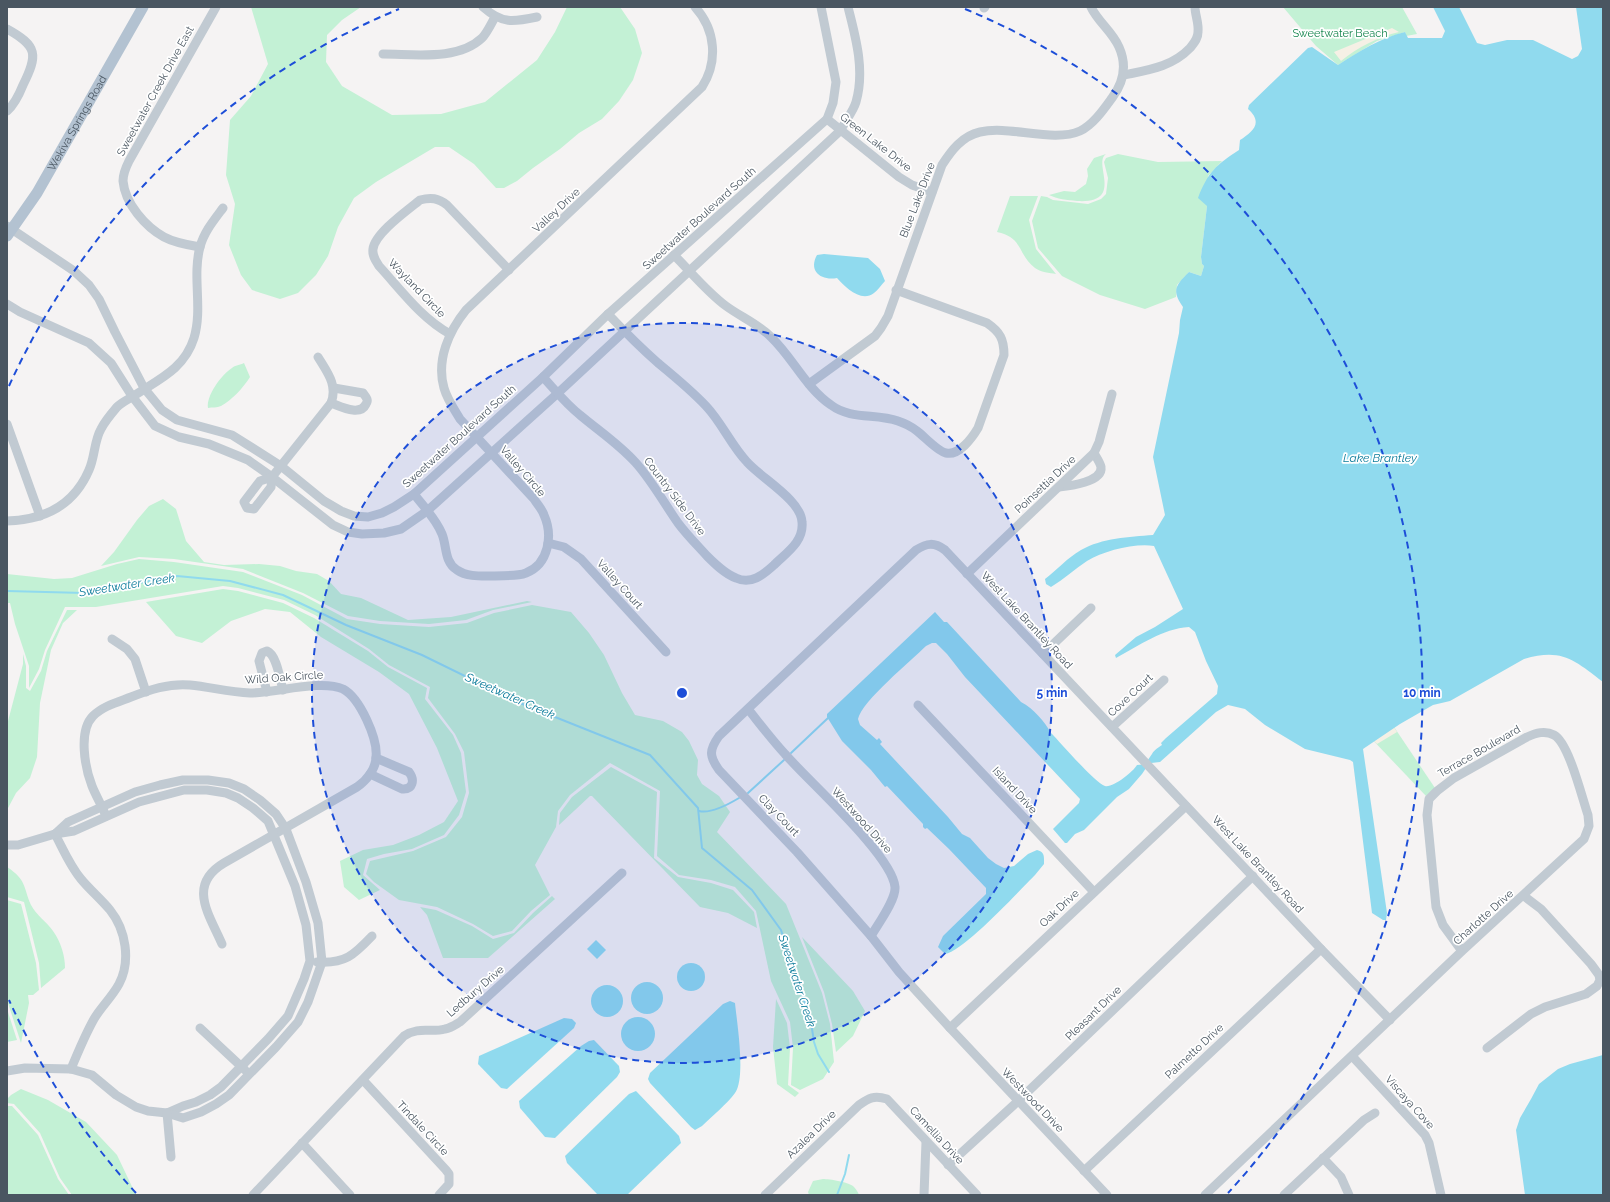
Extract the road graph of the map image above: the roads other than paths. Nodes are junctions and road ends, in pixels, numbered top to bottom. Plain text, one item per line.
1 (143, 7) edge
2 (216, 7) edge
3 (483, 7) edge
4 (695, 7) edge
5 (821, 7) edge
6 (848, 7) edge
7 (1091, 7) edge
8 (1195, 7) edge
9 (495, 17) junction
10 (537, 17) dead end
11 (7, 29) edge
12 (383, 54) dead end
13 (1124, 75) junction
14 (7, 111) edge
15 (827, 119) junction
16 (841, 130) junction
17 (932, 192) junction
18 (223, 208) dead end
19 (9, 230) edge
20 (200, 247) junction
21 (674, 255) junction
22 (509, 270) junction
23 (690, 271) junction
24 (896, 290) junction
25 (7, 304) edge
26 (608, 314) junction
27 (625, 331) junction
28 (450, 334) junction
29 (318, 357) dead end
30 (542, 377) junction
31 (809, 384) junction
32 (144, 388) junction
33 (334, 388) junction
34 (558, 393) junction
35 (1112, 394) dead end
36 (132, 396) junction
37 (331, 403) junction
38 (7, 424) edge
39 (476, 436) junction
40 (490, 452) junction
41 (1094, 453) junction
42 (281, 466) junction
43 (272, 477) junction
44 (1059, 487) junction
45 (414, 494) junction
46 (427, 511) junction
47 (40, 516) junction
48 (7, 521) edge
49 (548, 543) junction
50 (967, 574) junction
51 (1091, 608) dead end
52 (112, 639) dead end
53 (666, 652) dead end
54 (1043, 654) junction
55 (1164, 680) dead end
56 (283, 690) junction
57 (146, 692) junction
58 (267, 692) junction
59 (918, 705) dead end
60 (748, 710) junction
61 (1112, 727) junction
62 (376, 758) junction
63 (370, 774) junction
64 (183, 780) junction
65 (184, 790) junction
66 (102, 806) junction
67 (1186, 806) junction
68 (106, 816) junction
69 (286, 829) junction
70 (1589, 830) joint
71 (55, 834) junction
72 (275, 835) junction
73 (7, 845) edge
74 (622, 873) dead end
75 (1253, 876) junction
76 (1094, 892) junction
77 (1524, 896) junction
78 (372, 936) dead end
79 (871, 936) junction
80 (222, 944) dead end
81 (1321, 949) junction
82 (1462, 951) junction
83 (310, 961) junction
84 (322, 962) junction
85 (1390, 1020) junction
86 (200, 1028) dead end
87 (950, 1028) junction
88 (1487, 1048) dead end
89 (1352, 1056) junction
90 (240, 1066) junction
91 (71, 1069) junction
92 (7, 1071) edge
93 (249, 1074) junction
94 (363, 1080) junction
95 (878, 1096) joint
96 (1018, 1102) junction
97 (167, 1113) junction
98 (1375, 1113) dead end
99 (926, 1142) junction
100 (302, 1144) junction
101 (171, 1157) dead end
102 (1323, 1158) junction
103 (948, 1165) junction
104 (1084, 1171) junction
105 (253, 1195) edge
106 (350, 1195) edge
107 (439, 1195) edge
108 (765, 1195) edge
109 (924, 1195) edge
110 (976, 1195) edge
111 (1107, 1195) edge
112 (1205, 1195) edge
113 (1284, 1195) edge
114 (1349, 1195) edge
115 (1441, 1195) edge

1 - 19 main road, Wekiva Springs Road
2 - 20 street, Sweetwater Creek Drive East
3 - 9 street
4 - 22 street, Valley Drive
5 - 15 street, Sweetwater Boulevard South
6 - 16 street
7 - 13 street, Blue Lake Drive
8 - 13 street
9 - 10 street
9 - 12 street
11 - 14 street
13 - 17 street, Blue Lake Drive
15 - 16 street, Green Lake Drive
15 - 21 street, Sweetwater Boulevard South
16 - 17 street, Green Lake Drive
16 - 23 street
17 - 24 street, Blue Lake Drive
18 - 20 street
19 - 32 street, Sweetwater Boulevard South
20 - 32 street
21 - 23 street
21 - 26 street, Sweetwater Boulevard South
22 - 28 street, Valley Drive
22 - 28 street, Wayland Circle
23 - 27 street
23 - 31 street
24 - 31 street, Blue Lake Drive
24 - 31 street
25 - 36 street
26 - 27 street, Country Side Drive
26 - 30 street, Sweetwater Boulevard South
27 - 34 street
27 - 34 street, Country Side Drive
28 - 39 street, Valley Drive
29 - 33 street
30 - 34 street, Country Side Drive
30 - 39 street, Sweetwater Boulevard South
32 - 36 street
32 - 42 street, Sweetwater Boulevard South
33 - 37 street
33 - 37 street
34 - 40 street
35 - 41 street, Poinsettia Drive
36 - 43 street
36 - 47 street
37 - 42 street
38 - 47 street
39 - 40 street, Valley Circle
39 - 45 street, Sweetwater Boulevard South
40 - 46 street
40 - 49 street, Valley Circle
41 - 44 street, Poinsettia Drive
41 - 44 street
42 - 43 street
42 - 45 street, Sweetwater Boulevard South
43 - 46 street
44 - 50 street, Poinsettia Drive
45 - 46 street, Valley Circle
46 - 49 street, Valley Circle
47 - 48 street
49 - 53 street, Valley Court
50 - 54 street, West Lake Brantley Road
50 - 60 street, West Lake Brantley Road
51 - 54 street
52 - 57 street
54 - 61 street, West Lake Brantley Road
55 - 61 street, Cove Court
56 - 58 street, Wild Oak Circle
56 - 58 street
56 - 62 street, Wild Oak Circle
57 - 58 street, Wild Oak Circle
57 - 66 street, Wild Oak Circle
59 - 76 street, Island Drive
60 - 79 street, Westwood Drive
60 - 79 street, Clay Court
61 - 67 street, West Lake Brantley Road
62 - 63 street, Wild Oak Circle
62 - 63 street
63 - 69 street, Wild Oak Circle
64 - 65 street
64 - 66 street
64 - 69 street
65 - 68 street
65 - 72 street
66 - 68 street, Wild Oak Circle
66 - 71 street
67 - 75 street, West Lake Brantley Road
67 - 76 street, Oak Drive
68 - 71 street
69 - 72 street, Wild Oak Circle
69 - 84 street
70 - 77 street, Charlotte Drive
70 - 82 street, Terrace Boulevard
71 - 73 street
71 - 91 street
72 - 80 street, Wild Oak Circle
72 - 83 street
74 - 94 street, Ledbury Drive
75 - 81 street, West Lake Brantley Road
75 - 96 street, Pleasant Drive
76 - 87 street, Oak Drive
77 - 82 street, Charlotte Drive
77 - 88 street
78 - 84 street
79 - 87 street, Westwood Drive
81 - 85 street, West Lake Brantley Road
81 - 104 street, Palmetto Drive
82 - 85 street, Charlotte Drive
83 - 84 street
83 - 90 street
84 - 93 street
85 - 89 street
86 - 90 street
87 - 96 street, Westwood Drive
89 - 112 street
89 - 115 street, Viscaya Cove
90 - 93 street
90 - 97 street
91 - 92 street
91 - 97 street
93 - 97 street
94 - 100 street, Ledbury Drive
94 - 107 street, Tindale Circle
95 - 99 street, Camellia Drive
95 - 108 street, Azalea Drive
96 - 103 street, Pleasant Drive
96 - 104 street, Westwood Drive
97 - 101 street
98 - 102 street
99 - 103 street, Camellia Drive
99 - 109 street
100 - 105 street, Ledbury Drive
100 - 106 street
102 - 113 street
102 - 114 street
103 - 110 street, Camellia Drive
104 - 111 street, Westwood Drive

